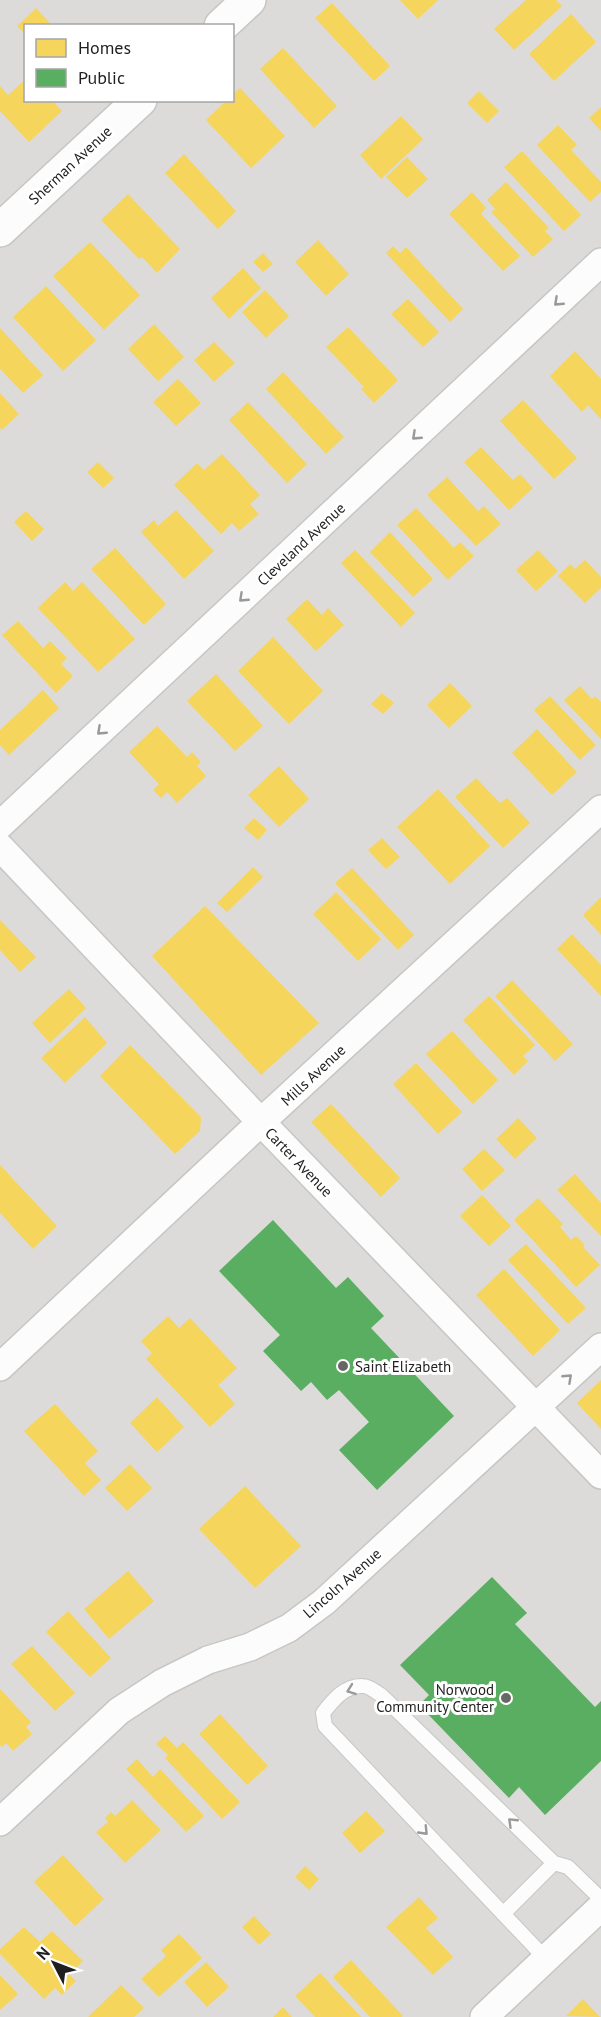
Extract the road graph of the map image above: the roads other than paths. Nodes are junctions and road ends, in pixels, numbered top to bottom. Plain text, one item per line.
1 (249, 0) edge
2 (223, 24) edge
3 (138, 102) edge
4 (0, 230) edge
5 (601, 262) edge
6 (601, 809) edge
7 (0, 825) edge
8 (0, 847) edge
9 (261, 1122) junction
10 (601, 1347) edge
11 (0, 1367) edge
12 (536, 1409) junction
13 (601, 1475) edge
14 (0, 1822) edge
15 (554, 1863) junction
16 (601, 1899) edge
17 (601, 1907) edge
18 (503, 1914) junction
19 (546, 1959) junction
20 (484, 2017) edge

1 - 2 street
3 - 4 street, Sherman Avenue
5 -> 7 street, Cleveland Avenue
6 - 9 street, Mills Avenue
8 - 9 street, Carter Avenue
9 - 11 street, Mills Avenue
9 - 12 street, Carter Avenue
12 -> 10 street, Lincoln Avenue
12 - 13 street, Carter Avenue
12 - 14 street, Lincoln Avenue
15 - 16 lane
15 - 18 lane
15 -> 18 lane
17 - 19 street
18 - 19 lane
19 - 20 street

